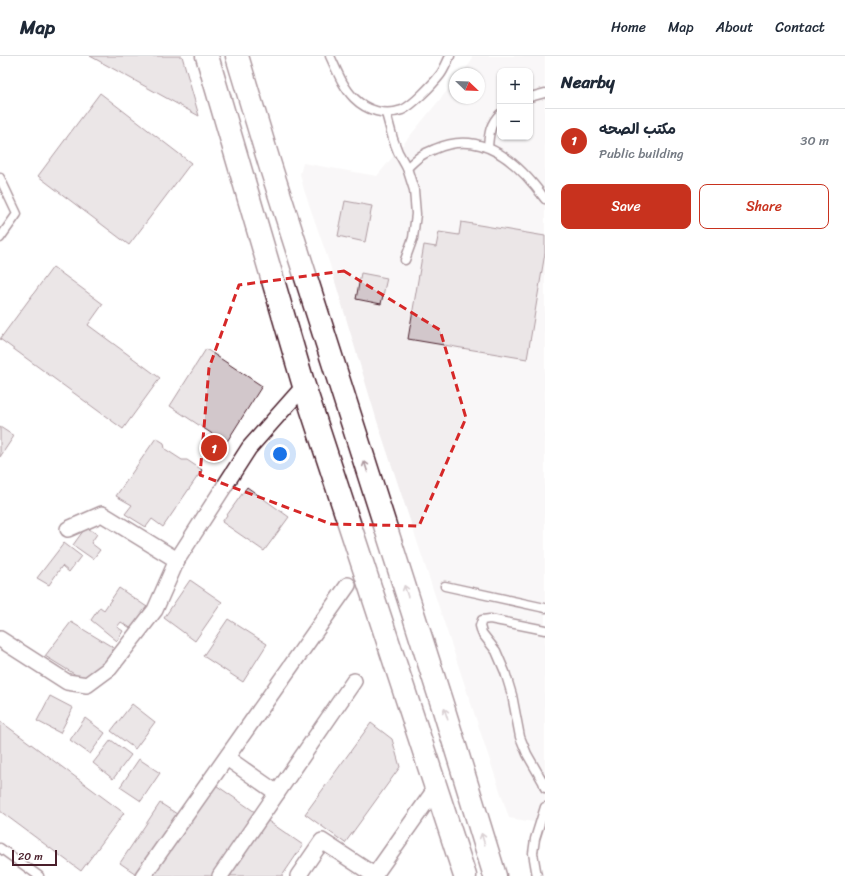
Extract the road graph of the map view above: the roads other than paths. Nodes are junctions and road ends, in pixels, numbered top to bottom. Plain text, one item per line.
1 (207, 56) edge
2 (237, 56) edge
3 (330, 56) edge
4 (450, 56) edge
5 (545, 93) edge
6 (533, 96) edge
7 (386, 113) junction
8 (497, 117) edge
9 (488, 147) junction
10 (407, 168) junction
11 (0, 178) edge
12 (545, 198) edge
13 (0, 238) edge
14 (405, 260) dead end
15 (304, 386) junction
16 (68, 529) dead end
17 (177, 560) junction
18 (348, 585) dead end
19 (445, 586) dead end
20 (545, 608) edge
21 (545, 630) edge
22 (0, 639) edge
23 (354, 681) dead end
24 (227, 758) junction
25 (436, 788) junction
26 (545, 788) edge
27 (277, 793) junction
28 (545, 807) edge
29 (0, 848) edge
30 (39, 876) edge
31 (143, 876) edge
32 (220, 876) edge
33 (298, 876) edge
34 (374, 876) edge
35 (465, 876) edge
36 (495, 876) edge
37 (537, 876) edge

1 - 15 main road
36 -> 2 main road
3 - 7 lane
4 - 7 lane
5 - 6 lane
7 - 10 lane
8 - 9 lane
9 - 10 lane
9 - 12 lane
10 - 14 lane
11 - 13 lane
15 - 17 street
15 - 25 main road
16 - 17 street
17 - 22 street
18 - 24 street
19 - 20 lane
21 - 26 lane
23 - 27 street
24 - 27 street
24 - 31 street
25 - 34 street
25 - 35 main road
27 - 32 street
28 - 37 lane
29 - 30 lane
33 - 34 street

